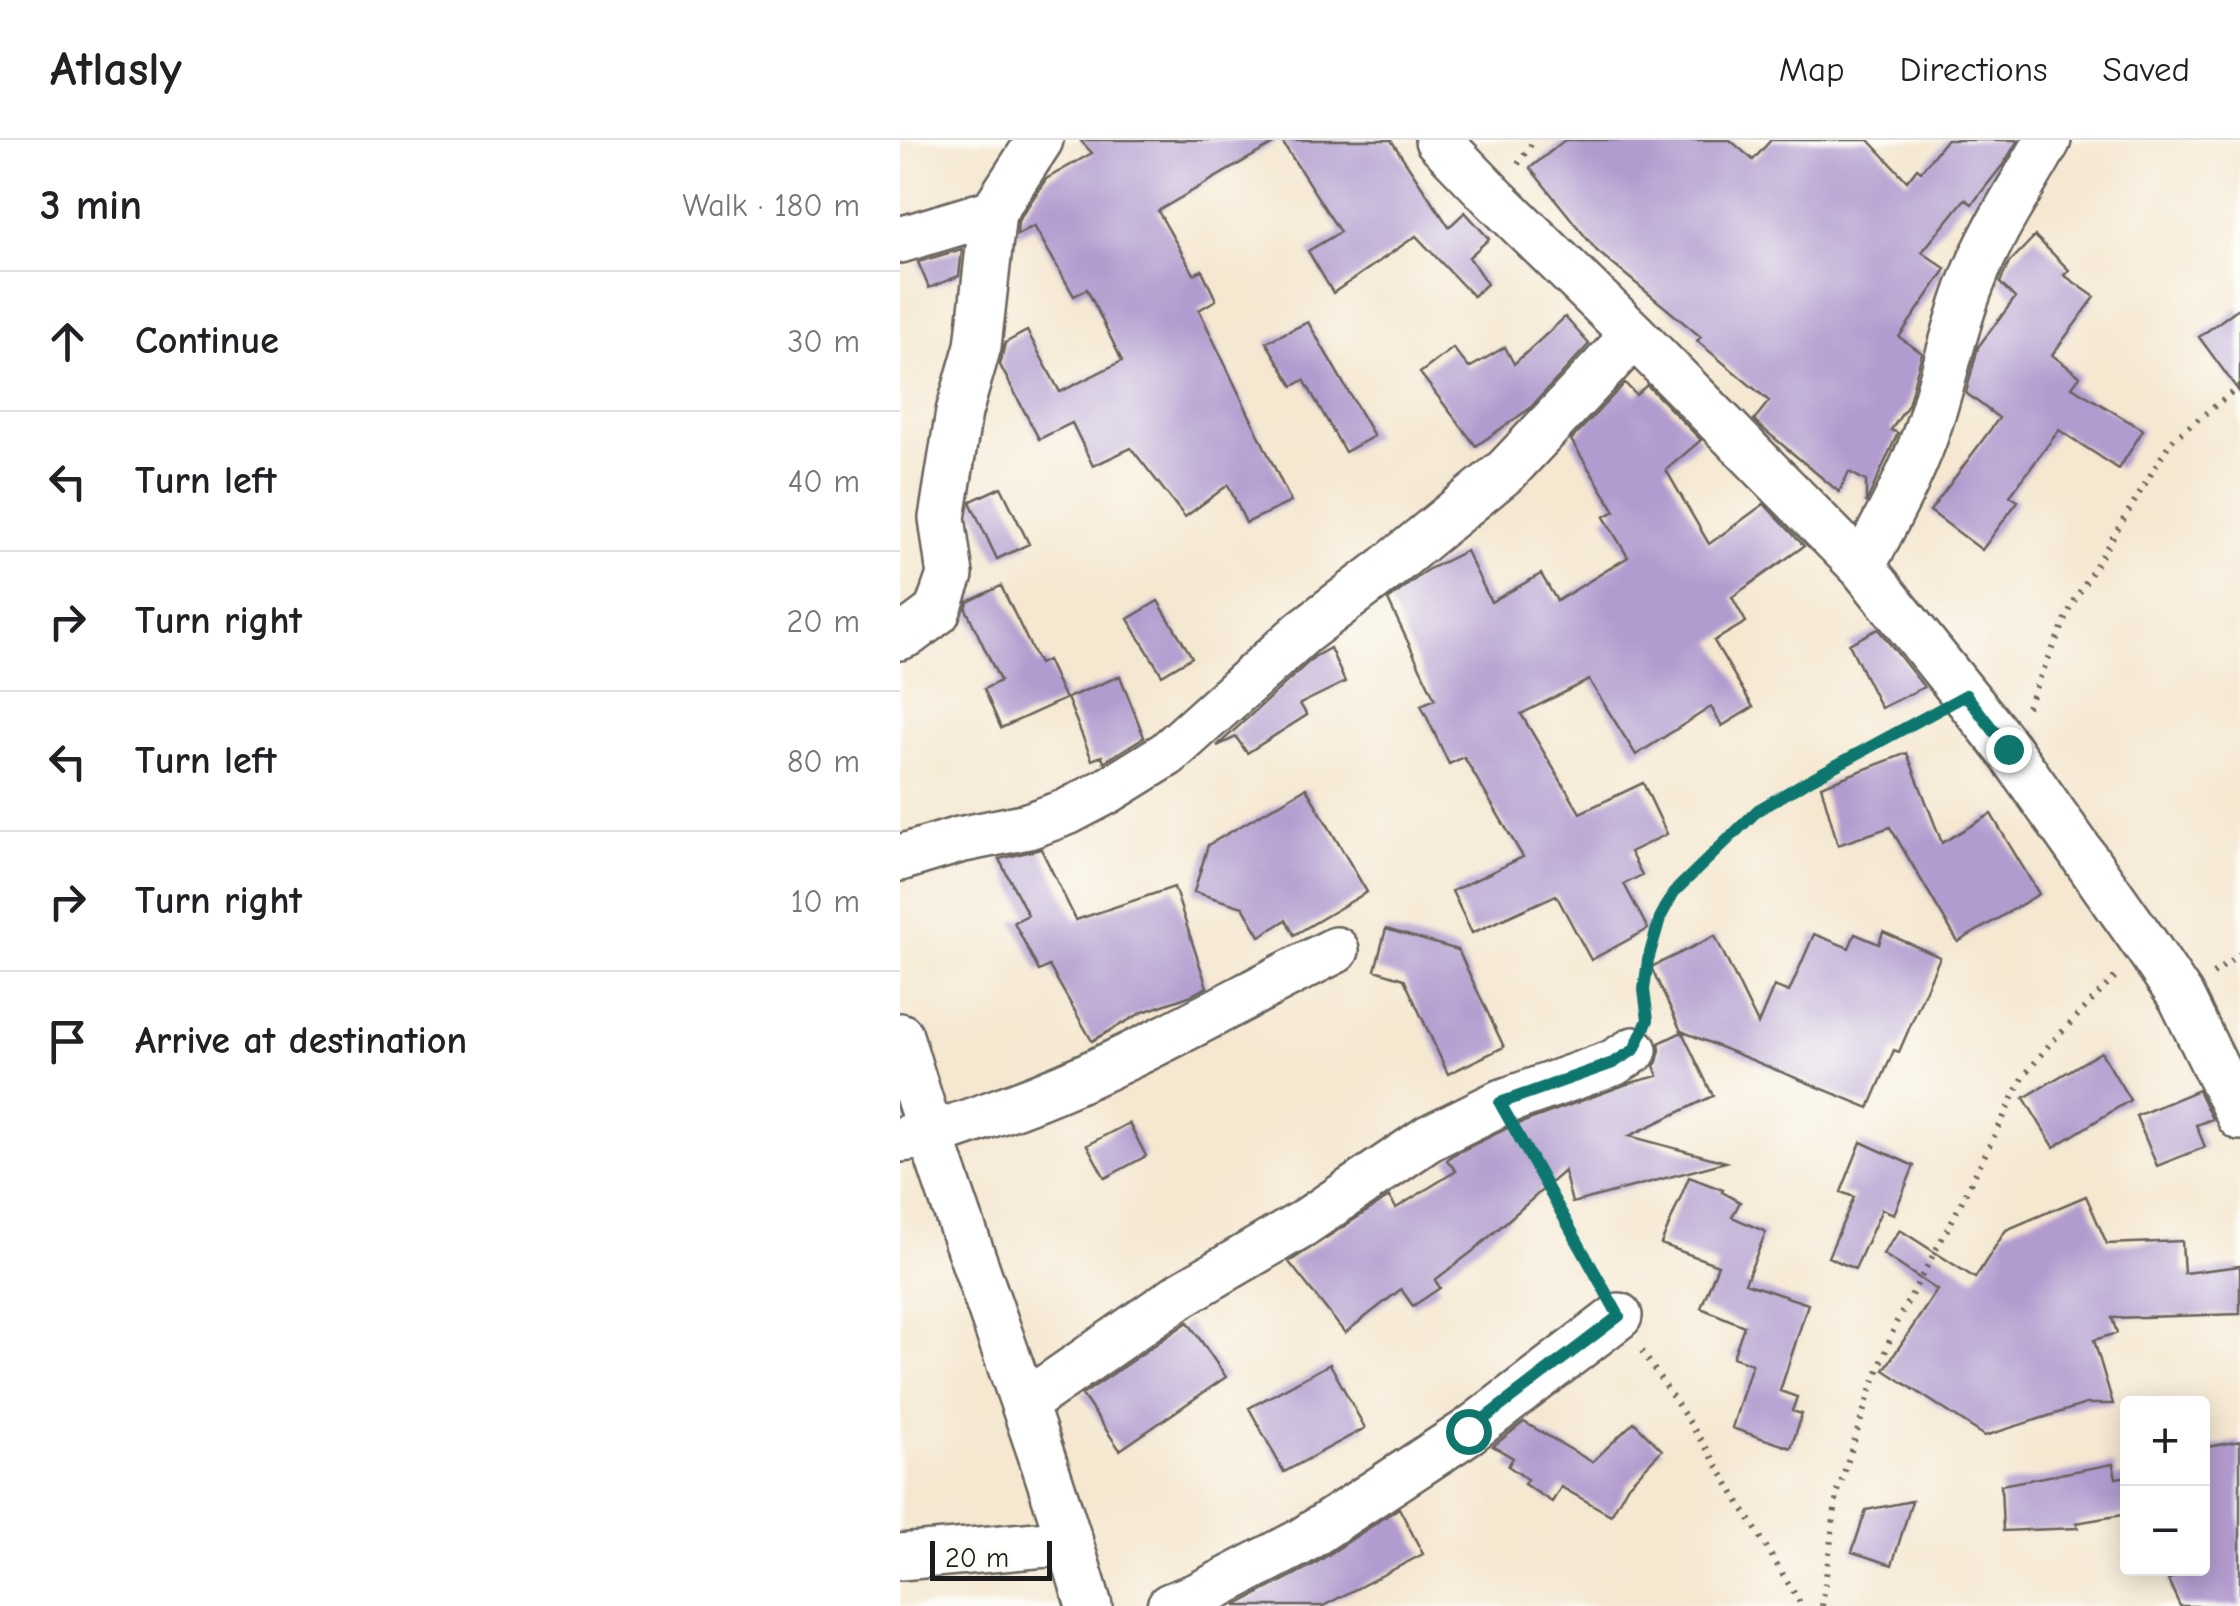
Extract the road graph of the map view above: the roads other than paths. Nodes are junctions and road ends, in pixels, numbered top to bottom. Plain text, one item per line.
1 (1040, 140) edge
2 (1438, 140) edge
3 (2048, 140) edge
4 (992, 212) junction
5 (900, 240) edge
6 (1634, 335) junction
7 (1862, 568) junction
8 (900, 638) edge
9 (900, 858) edge
10 (1336, 950) dead end
11 (900, 1036) edge
12 (1634, 1050) road end
13 (2240, 1117) edge
14 (915, 1138) edge
15 (1619, 1316) road end
16 (1024, 1403) junction
17 (1070, 1542) junction
18 (900, 1556) edge
19 (1090, 1606) edge
20 (1170, 1606) edge

1 - 4 street
2 - 6 street
3 - 7 street
4 - 5 street
4 - 8 street
6 - 7 street
6 - 9 street
7 - 13 street
10 - 14 street
11 - 14 street
12 - 16 street
14 - 16 street
15 - 20 street
16 - 17 street
17 - 18 street
17 - 19 street

